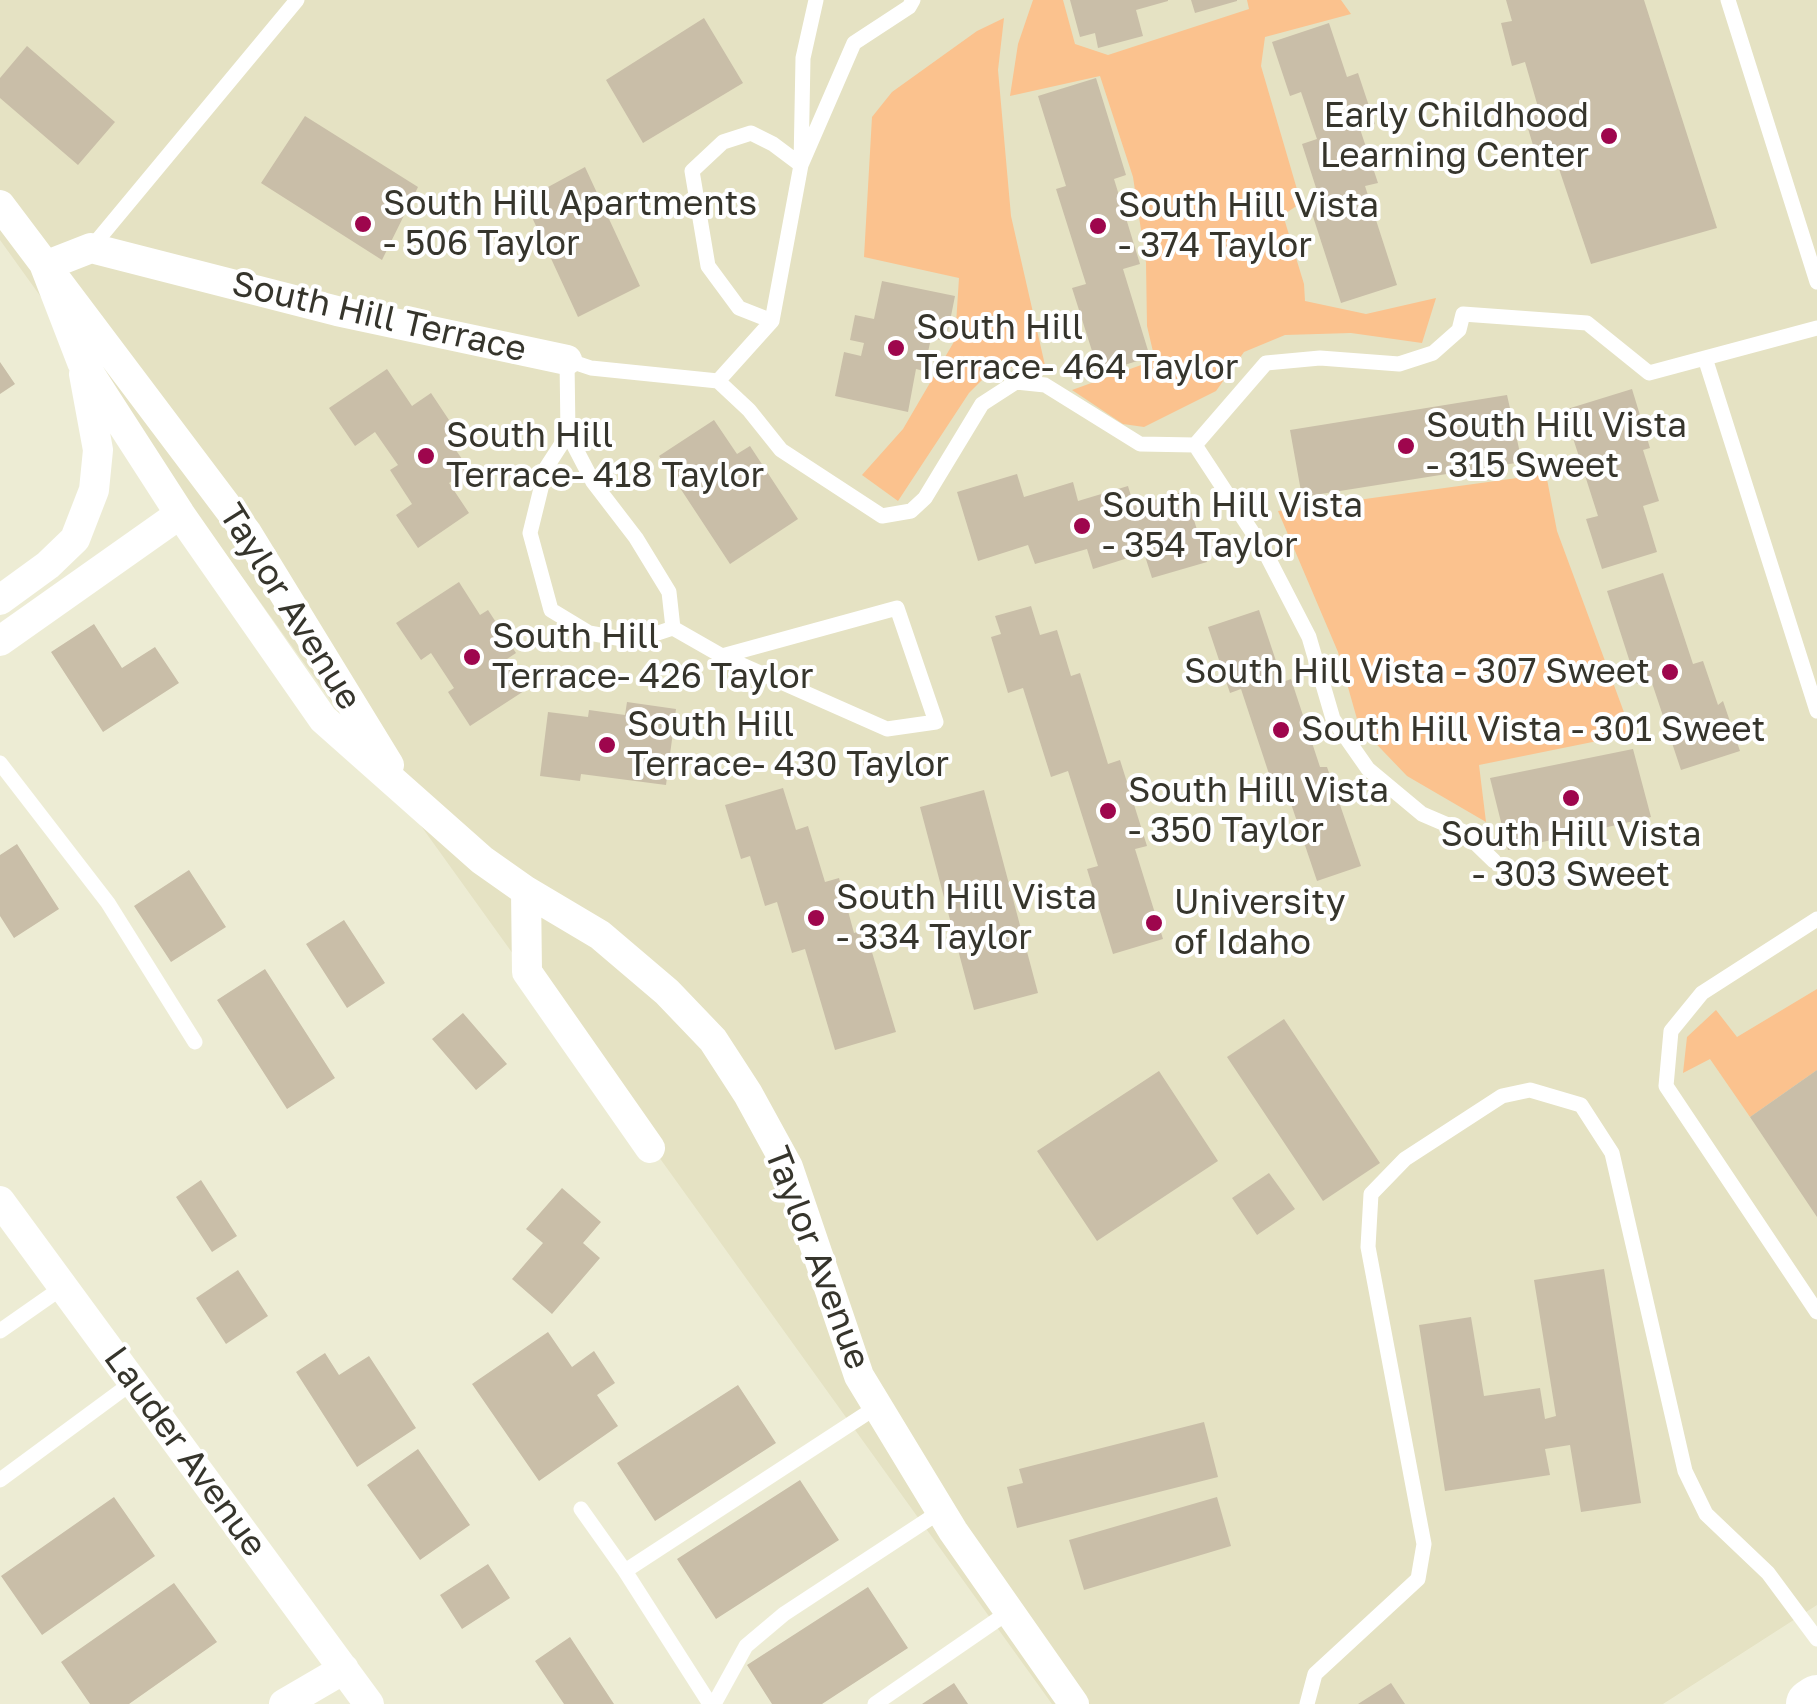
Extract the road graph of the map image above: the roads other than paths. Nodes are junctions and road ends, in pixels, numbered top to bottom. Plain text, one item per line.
1 (297, 0) edge
2 (816, 0) edge
3 (913, 0) edge
4 (1728, 0) edge
5 (801, 165) junction
6 (0, 204) edge
7 (91, 248) junction
8 (45, 266) junction
9 (1817, 282) edge
10 (772, 321) junction
11 (1817, 328) edge
12 (1705, 358) junction
13 (567, 360) junction
14 (82, 362) junction
15 (718, 380) junction
16 (169, 425) junction
17 (568, 434) junction
18 (1195, 445) junction
19 (180, 514) junction
20 (0, 600) edge
21 (673, 628) junction
22 (0, 641) edge
23 (722, 656) junction
24 (1817, 711) edge
25 (0, 763) edge
26 (407, 793) junction
27 (1494, 861) dead end
28 (526, 891) junction
29 (1817, 919) edge
30 (195, 1042) dead end
31 (650, 1148) dead end
32 (0, 1201) edge
33 (63, 1287) junction
34 (1817, 1312) edge
35 (0, 1332) edge
36 (133, 1382) junction
37 (878, 1406) junction
38 (0, 1480) edge
39 (581, 1509) dead end
40 (940, 1511) junction
41 (625, 1570) junction
42 (1010, 1611) junction
43 (1817, 1639) edge
44 (344, 1669) junction
45 (284, 1704) edge
46 (369, 1704) edge
47 (712, 1704) edge
48 (876, 1704) edge
49 (1074, 1704) edge
50 (1307, 1704) edge

1 - 7 lane
2 - 5 lane
3 - 5 lane
4 - 9 lane
5 - 10 lane
5 - 10 lane
6 - 8 street, Taylor Avenue
7 - 8 street
7 - 13 street, South Hill Terrace
8 - 14 street, Taylor Avenue
8 - 16 street, Taylor Avenue
10 - 15 lane
11 - 12 lane
12 - 18 lane
12 - 24 lane
13 - 15 lane, South Hill Terrace
13 - 17 lane
14 - 19 street, Taylor Avenue
14 - 20 street
15 - 18 lane
16 - 19 street, Taylor Avenue
16 - 26 street, Taylor Avenue
17 - 21 lane
17 - 21 lane
18 - 27 lane
19 - 22 street
19 - 26 street, Taylor Avenue
21 - 23 lane
23 - 23 lane
25 - 30 lane
26 - 28 street, Taylor Avenue
28 - 31 street
28 - 37 street, Taylor Avenue
29 - 34 lane
32 - 33 street, Lauder Avenue
33 - 35 lane
33 - 36 street, Lauder Avenue
36 - 38 lane
36 - 44 street, Lauder Avenue
37 - 40 street, Taylor Avenue
37 - 41 lane
39 - 41 lane
40 - 42 street, Taylor Avenue
40 - 47 lane
41 - 47 lane
42 - 48 lane
42 - 49 street, Taylor Avenue
43 - 50 lane
44 - 45 street
44 - 46 street, Lauder Avenue

